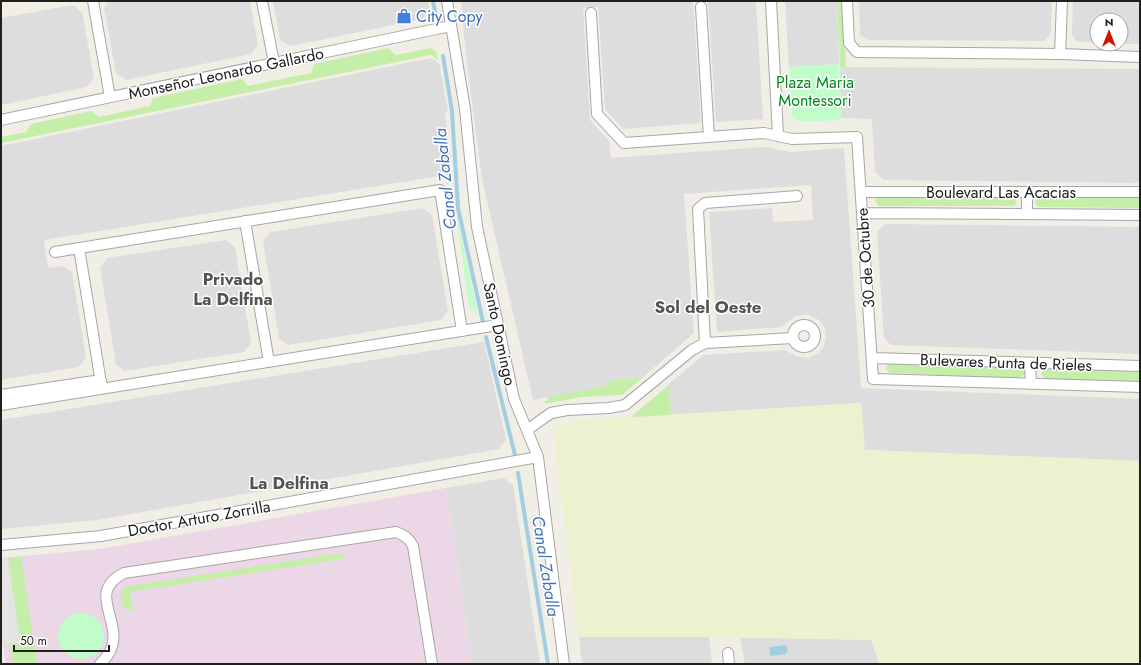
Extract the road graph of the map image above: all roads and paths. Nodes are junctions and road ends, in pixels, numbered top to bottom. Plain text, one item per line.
1 (93, 1) edge
2 (262, 1) edge
3 (447, 1) edge
4 (771, 1) edge
5 (847, 1) edge
6 (1062, 1) edge
7 (701, 7) dead end
8 (591, 13) dead end
9 (451, 26) junction
10 (1060, 54) junction
11 (1140, 57) edge
12 (274, 63) junction
13 (110, 97) junction
14 (1, 120) edge
15 (778, 136) junction
16 (709, 137) junction
17 (861, 192) junction
18 (1027, 192) junction
19 (1140, 192) edge
20 (797, 196) dead end
21 (862, 213) junction
22 (1027, 214) junction
23 (1140, 215) edge
24 (245, 221) junction
25 (78, 248) junction
26 (55, 252) dead end
27 (498, 325) junction
28 (462, 331) junction
29 (793, 338) dead end
30 (705, 343) junction
31 (872, 358) junction
32 (269, 362) junction
33 (1030, 363) junction
34 (1140, 366) edge
35 (874, 379) joint
36 (1031, 384) junction
37 (102, 385) junction
38 (1140, 387) edge
39 (1, 395) edge
40 (1, 405) edge
41 (527, 430) junction
42 (538, 457) junction
43 (1, 545) edge
44 (728, 653) dead end
45 (100, 664) edge
46 (432, 664) edge
47 (564, 664) edge
48 (729, 664) edge

1 - 13 street
2 - 12 street
3 - 9 street, Santo Domingo
4 - 15 street
5 - 10 street
6 - 10 street
7 - 16 street
8 - 16 street
9 - 12 street, Monseñor Leonardo Gallardo
9 - 27 street, Santo Domingo
10 - 11 street
12 - 13 street, Monseñor Leonardo Gallardo
13 - 14 street, Monseñor Leonardo Gallardo
15 - 16 street
15 - 17 street, 30 de Octubre
17 - 18 street, Boulevard Las Acacias
17 - 21 street, 30 de Octubre
18 - 19 street, Boulevard Las Acacias
18 - 22 street
20 - 30 street
21 - 22 street, Boulevard Las Acacias
21 - 31 street, 30 de Octubre
22 - 23 street, Boulevard Las Acacias
24 - 25 street
24 - 28 street
24 - 32 street
25 - 26 street
25 - 37 street
27 - 28 street
27 - 41 street, Santo Domingo
28 - 32 street
29 - 30 street
30 - 41 street
31 - 33 street, Bulevares Punta de Rieles
31 - 35 street, 30 de Octubre
32 - 37 street
33 - 34 street, Bulevares Punta de Rieles
33 - 36 street
35 - 36 street, Bulevares Punta de Rieles
36 - 38 street, Bulevares Punta de Rieles
37 - 39 street
37 - 40 street
41 - 42 street, Santo Domingo
42 - 43 street, Doctor Arturo Zorrilla
42 - 47 street, Santo Domingo
44 - 48 street
45 - 46 street

